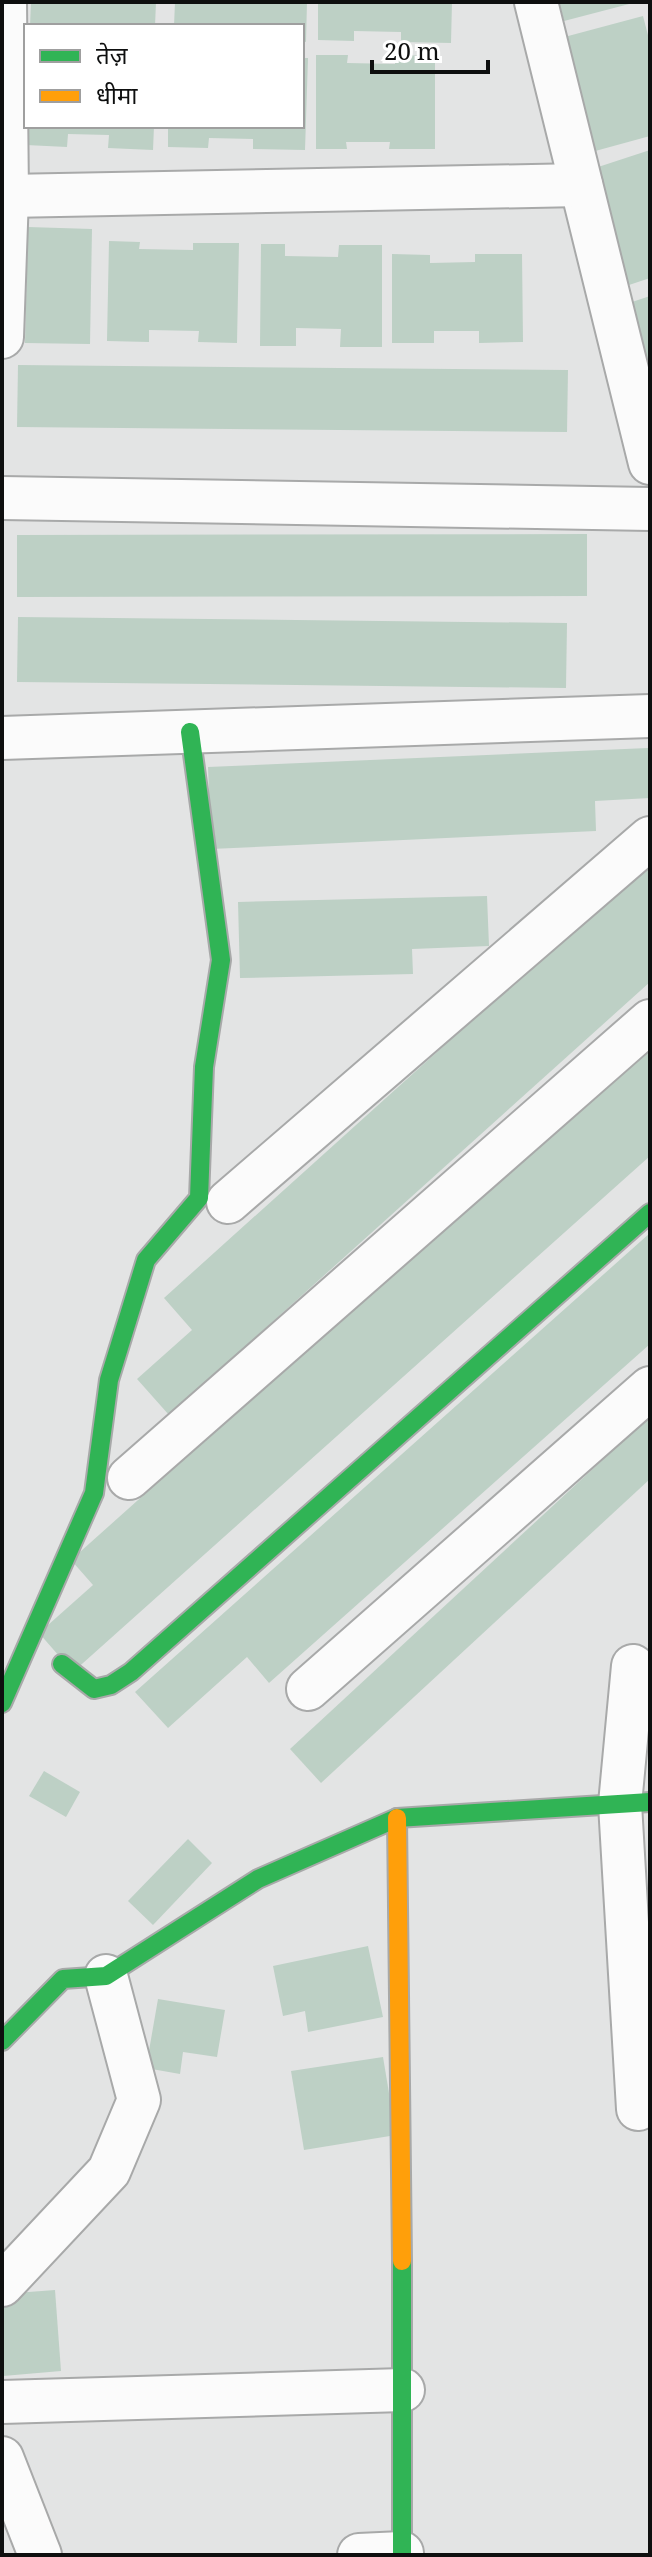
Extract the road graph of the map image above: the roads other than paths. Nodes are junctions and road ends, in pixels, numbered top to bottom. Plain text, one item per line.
1 (5, 2) edge
2 (536, 2) edge
3 (581, 185) junction
4 (7, 196) junction
5 (2, 337) edge
6 (650, 463) edge
7 (2, 498) edge
8 (650, 509) edge
9 (650, 716) edge
10 (190, 732) junction
11 (2, 738) edge
12 (650, 838) edge
13 (650, 1021) edge
14 (228, 1202) dead end
15 (650, 1213) edge
16 (650, 1388) edge
17 (129, 1478) dead end
18 (62, 1664) dead end
19 (633, 1666) dead end
20 (308, 1689) dead end
21 (2, 1703) edge
22 (635, 1803) edge
23 (397, 1818) junction
24 (106, 1976) junction
25 (2, 2041) edge
26 (638, 2109) dead end
27 (2, 2285) edge
28 (403, 2390) junction
29 (2, 2402) edge
30 (2, 2458) edge
31 (402, 2554) edge
32 (40, 2555) edge
33 (359, 2555) edge

1 - 4 street
2 - 3 street
3 - 4 street
3 - 6 street
4 - 5 street
7 - 8 street
9 - 10 street
10 - 11 street
10 - 21 street
12 - 14 street
13 - 17 street
15 - 18 street
16 - 20 street
19 - 22 street
22 - 23 street
22 - 26 street
23 - 24 street
23 - 28 street
24 - 25 street
24 - 27 street
28 - 29 street
28 - 31 street
30 - 32 street
31 - 33 street

